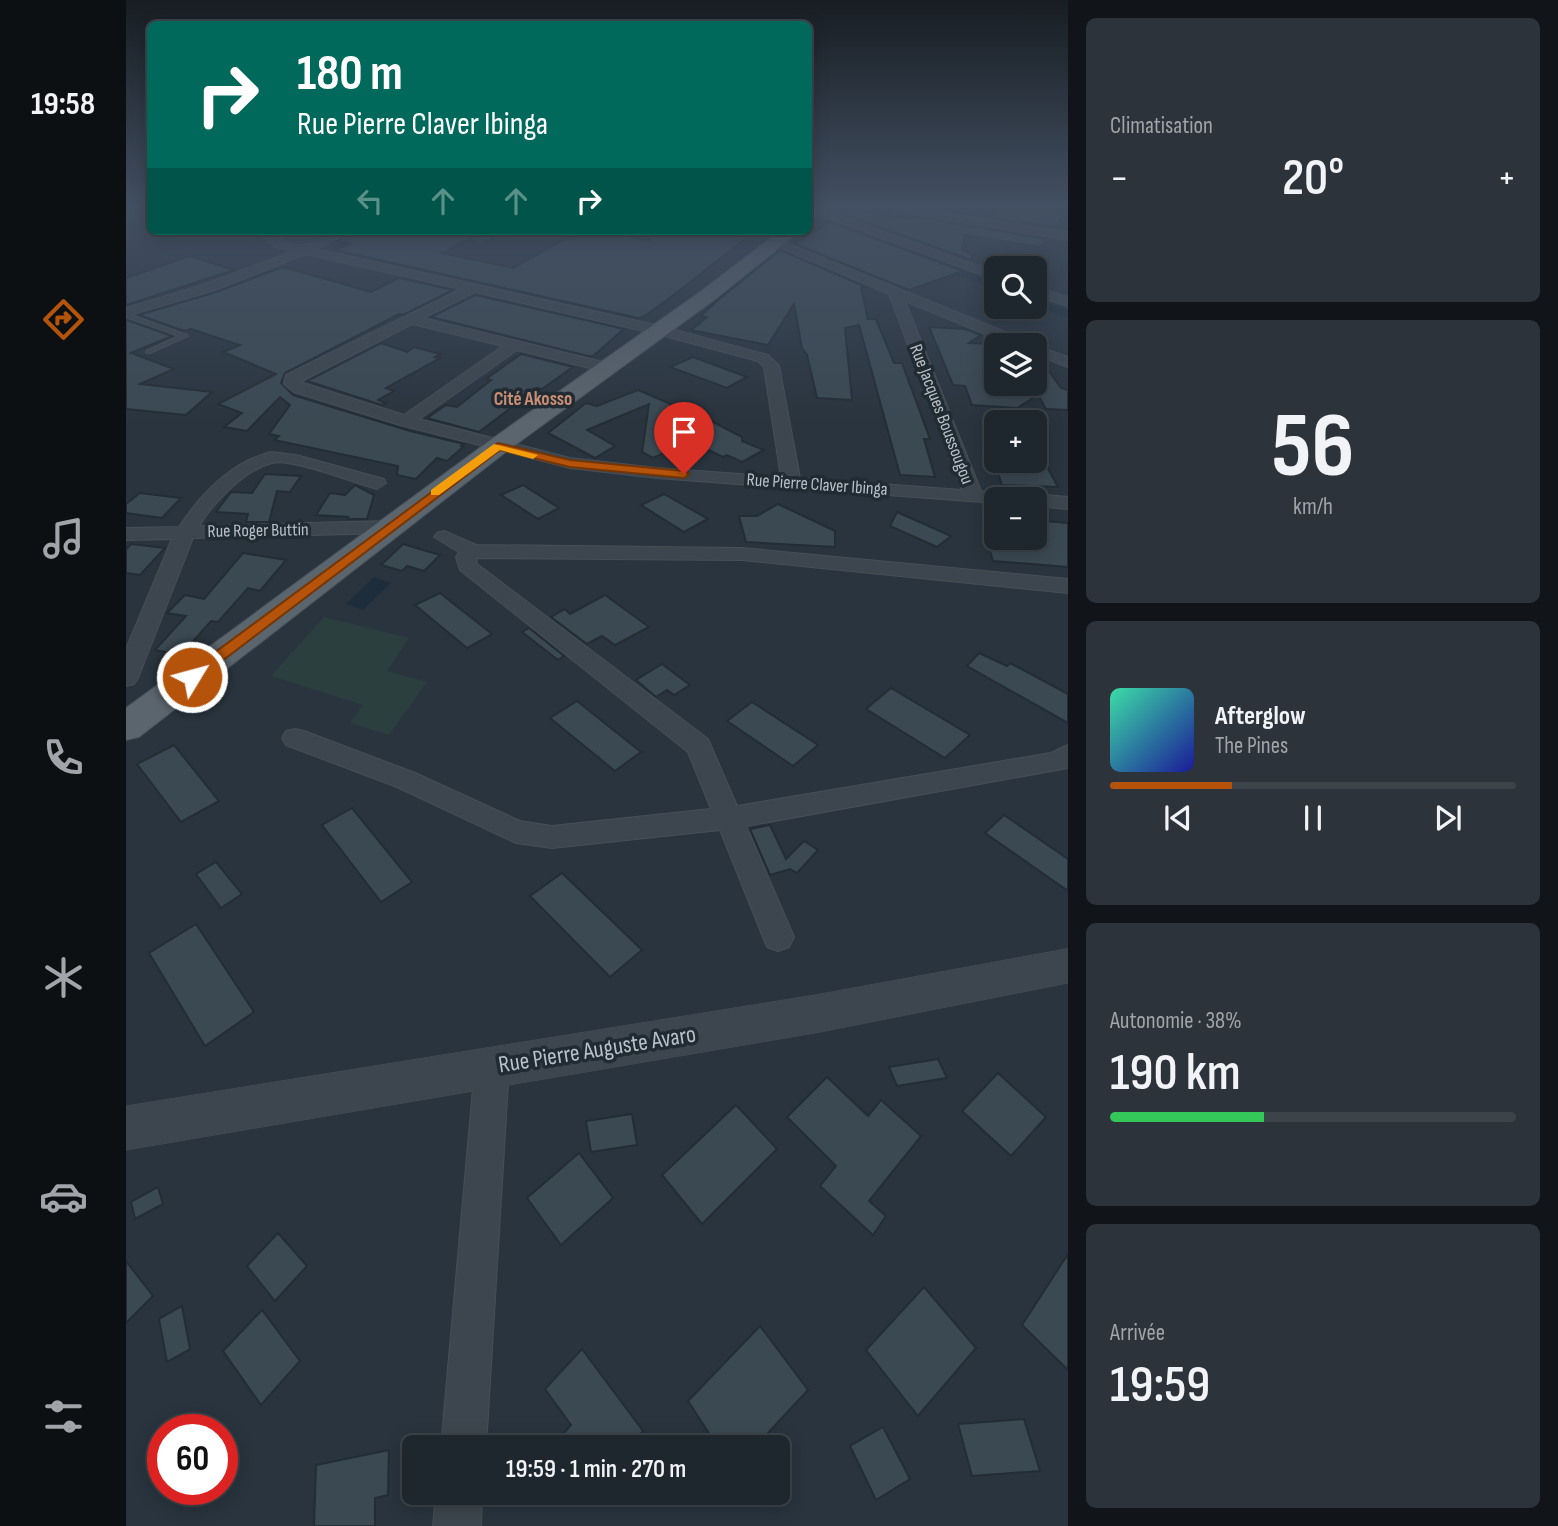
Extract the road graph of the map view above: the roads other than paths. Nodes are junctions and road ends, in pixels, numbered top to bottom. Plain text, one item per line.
1 (232, 279) edge
2 (435, 279) edge
3 (727, 279) edge
4 (867, 279) edge
5 (473, 288) junction
6 (896, 294) junction
7 (1047, 295) edge
8 (1068, 302) edge
9 (126, 313) edge
10 (410, 319) junction
11 (660, 330) junction
12 (994, 333) edge
13 (514, 345) junction
14 (148, 352) dead end
15 (1047, 354) edge
16 (1068, 362) edge
17 (607, 367) junction
18 (406, 421) junction
19 (498, 446) junction
20 (791, 481) junction
21 (377, 483) dead end
22 (974, 496) junction
23 (984, 497) edge
24 (1047, 501) edge
25 (1068, 503) edge
26 (390, 527) junction
27 (186, 531) junction
28 (126, 534) edge
29 (444, 537) dead end
30 (472, 551) junction
31 (1068, 586) edge
32 (126, 678) edge
33 (126, 727) edge
34 (295, 738) dead end
35 (1068, 755) edge
36 (729, 818) junction
37 (778, 937) dead end
38 (1068, 967) edge
39 (492, 1066) junction
40 (126, 1128) edge
41 (464, 1435) edge
42 (458, 1505) edge
43 (457, 1526) edge

1 - 9 street
2 - 5 street
3 - 11 main road
4 - 6 street
5 - 10 street
5 - 11 street
6 - 12 street
6 - 22 street, Rue Jacques Boussougou
7 - 8 street
9 - 14 lane
10 - 13 street
10 - 18 street, Rue Pierre Claver Ibinga
11 - 17 main road
11 - 20 street
13 - 17 street
13 - 18 street
15 - 16 street
17 - 19 main road
18 - 19 street, Rue Pierre Claver Ibinga
19 - 20 street, Rue Pierre Claver Ibinga
19 - 26 main road
20 - 22 street, Rue Pierre Claver Ibinga
21 - 27 street
22 - 23 street, Rue Pierre Claver Ibinga
24 - 25 street
26 - 27 street, Rue Roger Buttin
26 - 33 main road
27 - 28 street, Rue Roger Buttin
27 - 32 street
29 - 30 street
30 - 31 street
30 - 36 street
34 - 36 street
35 - 36 street
36 - 37 street
38 - 39 street, Rue Pierre Auguste Avaro
39 - 40 street, Rue Pierre Auguste Avaro
39 - 41 street
42 - 43 street

